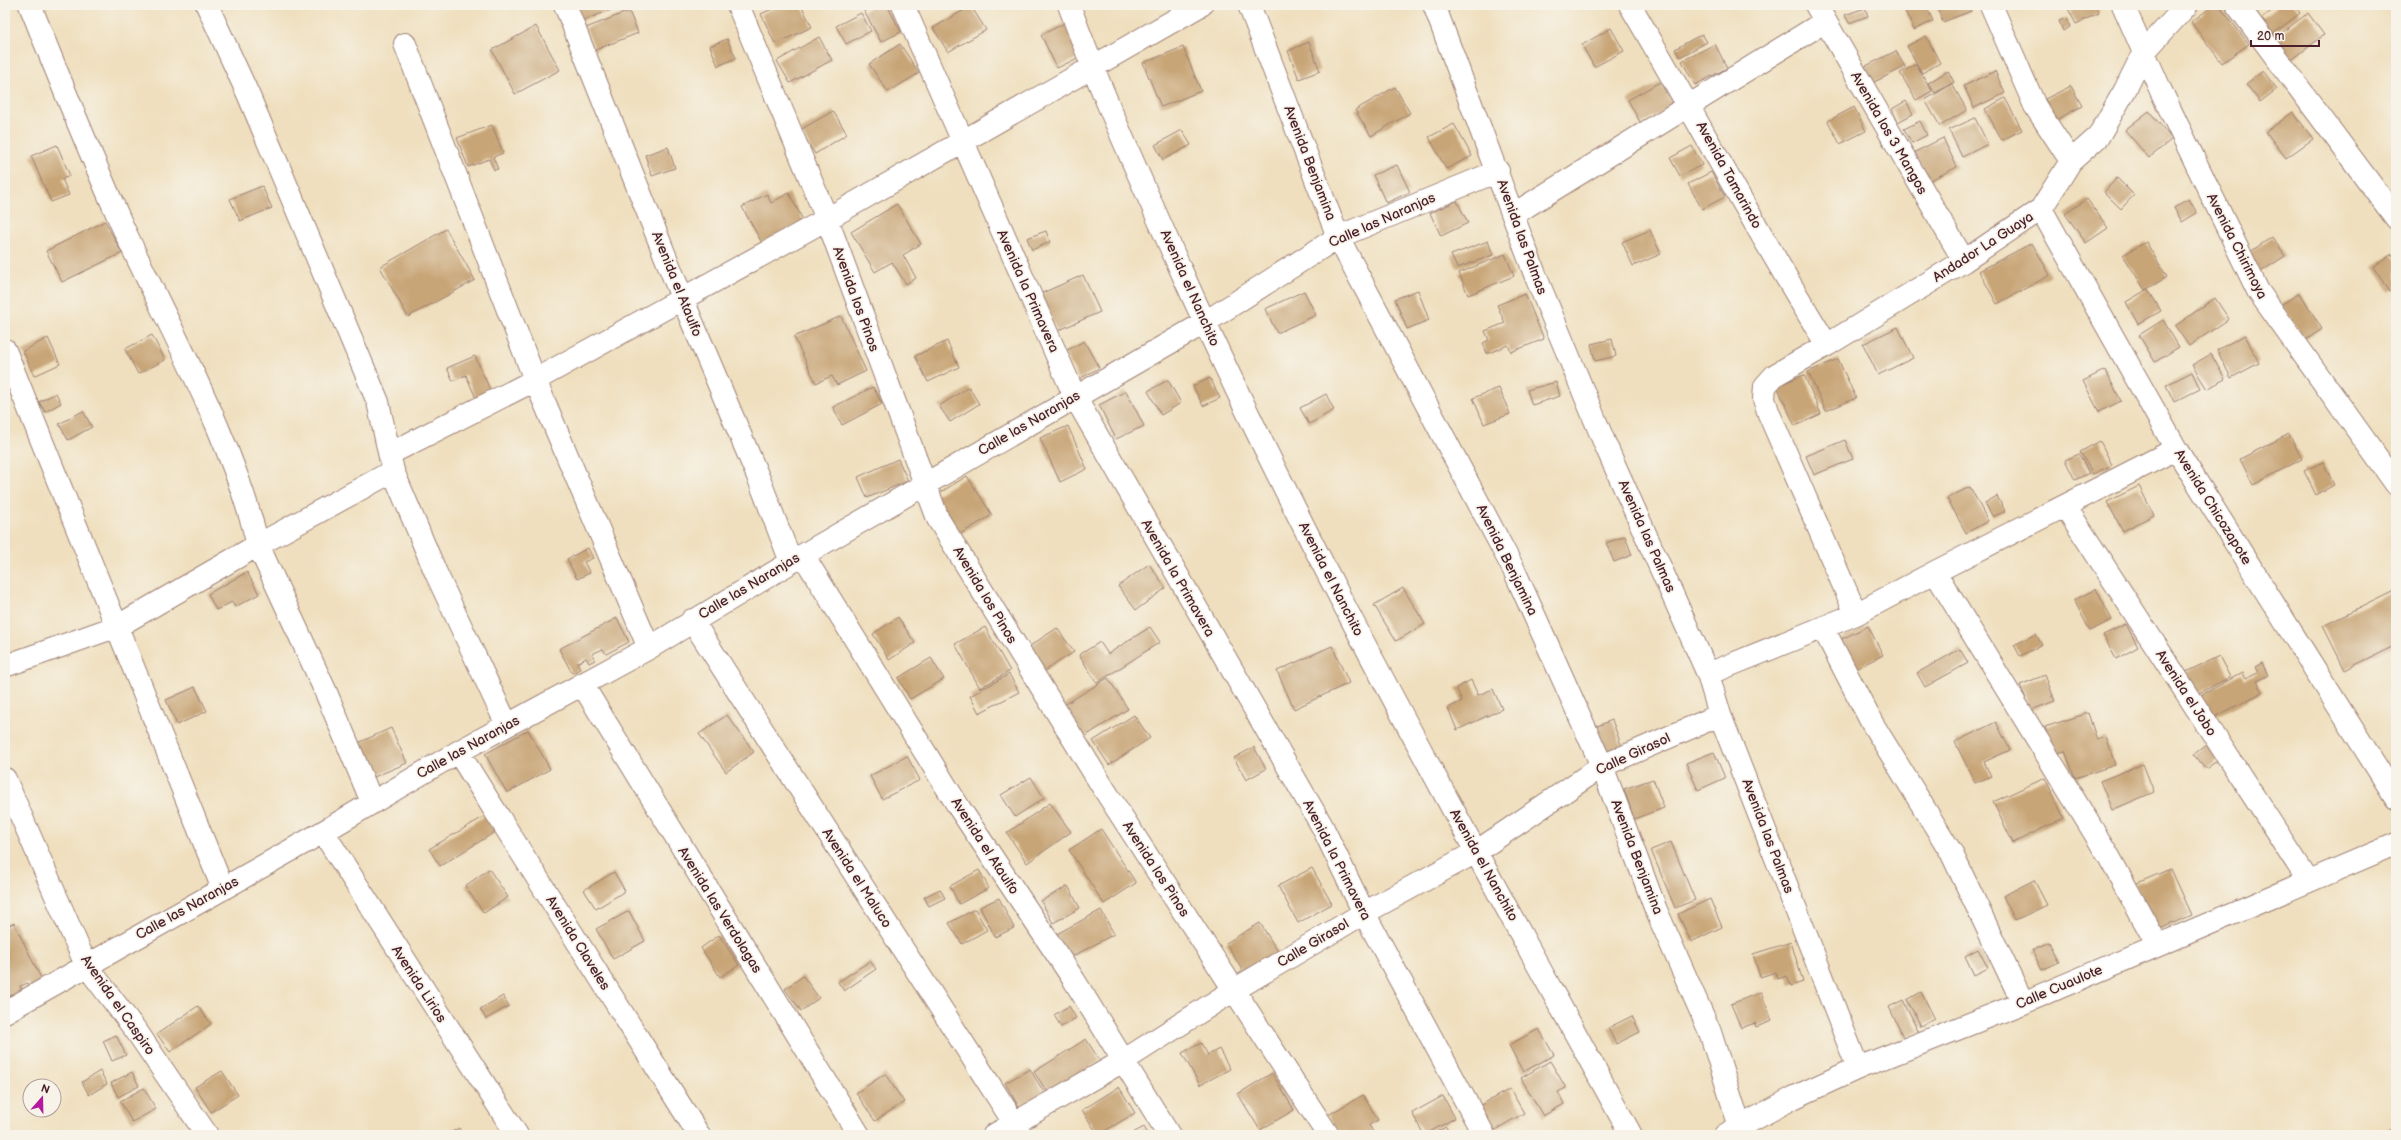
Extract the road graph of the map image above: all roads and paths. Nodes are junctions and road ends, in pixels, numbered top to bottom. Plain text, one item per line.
1 (30, 5) edge
2 (208, 5) edge
3 (565, 5) edge
4 (738, 5) edge
5 (903, 5) edge
6 (1069, 5) edge
7 (1201, 5) edge
8 (1249, 5) edge
9 (1434, 5) edge
10 (1630, 5) edge
11 (1990, 5) edge
12 (2123, 5) edge
13 (2188, 5) edge
14 (2237, 5) edge
15 (1820, 14) edge
16 (405, 44) dead end
17 (2144, 52) junction
18 (1092, 67) junction
19 (1690, 107) junction
20 (963, 140) junction
21 (2071, 161) junction
22 (1498, 171) junction
23 (2041, 209) junction
24 (1514, 214) junction
25 (2396, 218) edge
26 (826, 219) junction
27 (1338, 237) junction
28 (1964, 261) junction
29 (682, 298) junction
30 (1204, 322) junction
31 (1827, 346) junction
32 (5, 350) edge
33 (535, 380) junction
34 (1075, 397) junction
35 (2176, 449) junction
36 (392, 462) junction
37 (924, 484) junction
38 (2396, 484) edge
39 (2065, 506) junction
40 (258, 545) junction
41 (797, 558) junction
42 (1935, 572) junction
43 (1856, 614) junction
44 (692, 620) junction
45 (118, 626) junction
46 (1823, 628) junction
47 (649, 648) junction
48 (5, 666) edge
49 (1708, 674) junction
50 (582, 684) junction
51 (1720, 715) junction
52 (508, 725) junction
53 (458, 752) junction
54 (1602, 766) junction
55 (5, 779) edge
56 (2396, 798) edge
57 (372, 802) junction
58 (323, 832) junction
59 (2396, 844) edge
60 (1476, 852) junction
61 (2308, 880) junction
62 (223, 889) junction
63 (1364, 913) junction
64 (2156, 944) junction
65 (86, 965) junction
66 (1234, 990) junction
67 (2023, 1003) junction
68 (5, 1012) edge
69 (1123, 1061) junction
70 (1858, 1068) junction
71 (1018, 1130) edge
72 (1732, 1131) edge
73 (207, 1135) edge
74 (517, 1135) edge
75 (699, 1135) edge
76 (859, 1135) edge
77 (994, 1135) edge
78 (1170, 1135) edge
79 (1328, 1135) edge
80 (1484, 1135) edge
81 (1631, 1135) edge

1 - 40 street
2 - 36 street
3 - 29 street, Avenida el Ataulfo
4 - 26 street, Avenida los Pinos
5 - 20 street, Avenida la Primavera
6 - 18 street, Avenida el Nanchito
7 - 18 street
8 - 27 street, Avenida Benjamina
9 - 22 street, Avenida las Palmas
10 - 19 street, Avenida Tamarindo
11 - 21 street
12 - 17 street, Avenida Chirimoya
13 - 17 street, Andador La Guaya
14 - 25 street
15 - 19 street
15 - 28 street, Avenida los 3 Mangos
16 - 33 street
17 - 21 street, Andador La Guaya
17 - 38 street, Avenida Chirimoya
18 - 20 street
18 - 30 street, Avenida el Nanchito
19 - 24 street
19 - 31 street, Avenida Tamarindo
20 - 26 street
20 - 34 street, Avenida la Primavera
21 - 23 street, Andador La Guaya
22 - 24 street, Avenida las Palmas
22 - 27 street, Calle las Naranjas
23 - 28 street, Andador La Guaya
23 - 35 street, Avenida Chicozapote
24 - 49 street, Avenida las Palmas
26 - 29 street
26 - 37 street, Avenida los Pinos
27 - 30 street, Calle las Naranjas
27 - 54 street, Avenida Benjamina
28 - 31 street, Andador La Guaya
29 - 33 street
29 - 41 street, Avenida el Ataulfo
30 - 34 street, Calle las Naranjas
30 - 60 street, Avenida el Nanchito
31 - 43 street, Andador La Guaya
32 - 45 street
33 - 36 street
33 - 47 street
34 - 37 street, Calle las Naranjas
34 - 63 street, Avenida la Primavera
35 - 39 street
35 - 56 street, Avenida Chicozapote
36 - 40 street
36 - 52 street
37 - 41 street, Calle las Naranjas
37 - 66 street, Avenida los Pinos
39 - 42 street
39 - 61 street, Avenida el Jobo
40 - 45 street
40 - 57 street
41 - 44 street, Calle las Naranjas
41 - 69 street, Avenida el Ataulfo
42 - 43 street
42 - 64 street
43 - 46 street
44 - 47 street, Calle las Naranjas
44 - 71 street, Avenida el Maluco
45 - 48 street
45 - 62 street
46 - 49 street
46 - 67 street
47 - 50 street, Calle las Naranjas
49 - 51 street, Avenida las Palmas
50 - 52 street, Calle las Naranjas
50 - 76 street, Avenida las Verdolagas
51 - 54 street, Calle Girasol
51 - 70 street, Avenida las Palmas
52 - 53 street, Calle las Naranjas
53 - 57 street, Calle las Naranjas
53 - 75 street, Avenida Claveles
54 - 60 street, Calle Girasol
54 - 72 street, Avenida Benjamina
55 - 65 street, Avenida el Caspiro
57 - 58 street, Calle las Naranjas
58 - 62 street, Calle las Naranjas
58 - 74 street, Avenida Lirios
59 - 61 street, Calle Cuaulote
60 - 63 street, Calle Girasol
60 - 81 street, Avenida el Nanchito
61 - 64 street, Calle Cuaulote
62 - 65 street, Calle las Naranjas
63 - 66 street, Calle Girasol
63 - 80 street, Avenida la Primavera
64 - 67 street, Calle Cuaulote
65 - 68 street, Calle las Naranjas
65 - 73 street, Avenida el Caspiro
66 - 69 street, Calle Girasol
66 - 79 street, Avenida los Pinos
67 - 70 street, Calle Cuaulote
69 - 71 street, Calle Girasol
69 - 78 street, Avenida el Ataulfo
70 - 72 street, Calle Cuaulote
71 - 77 street, Calle Girasol

